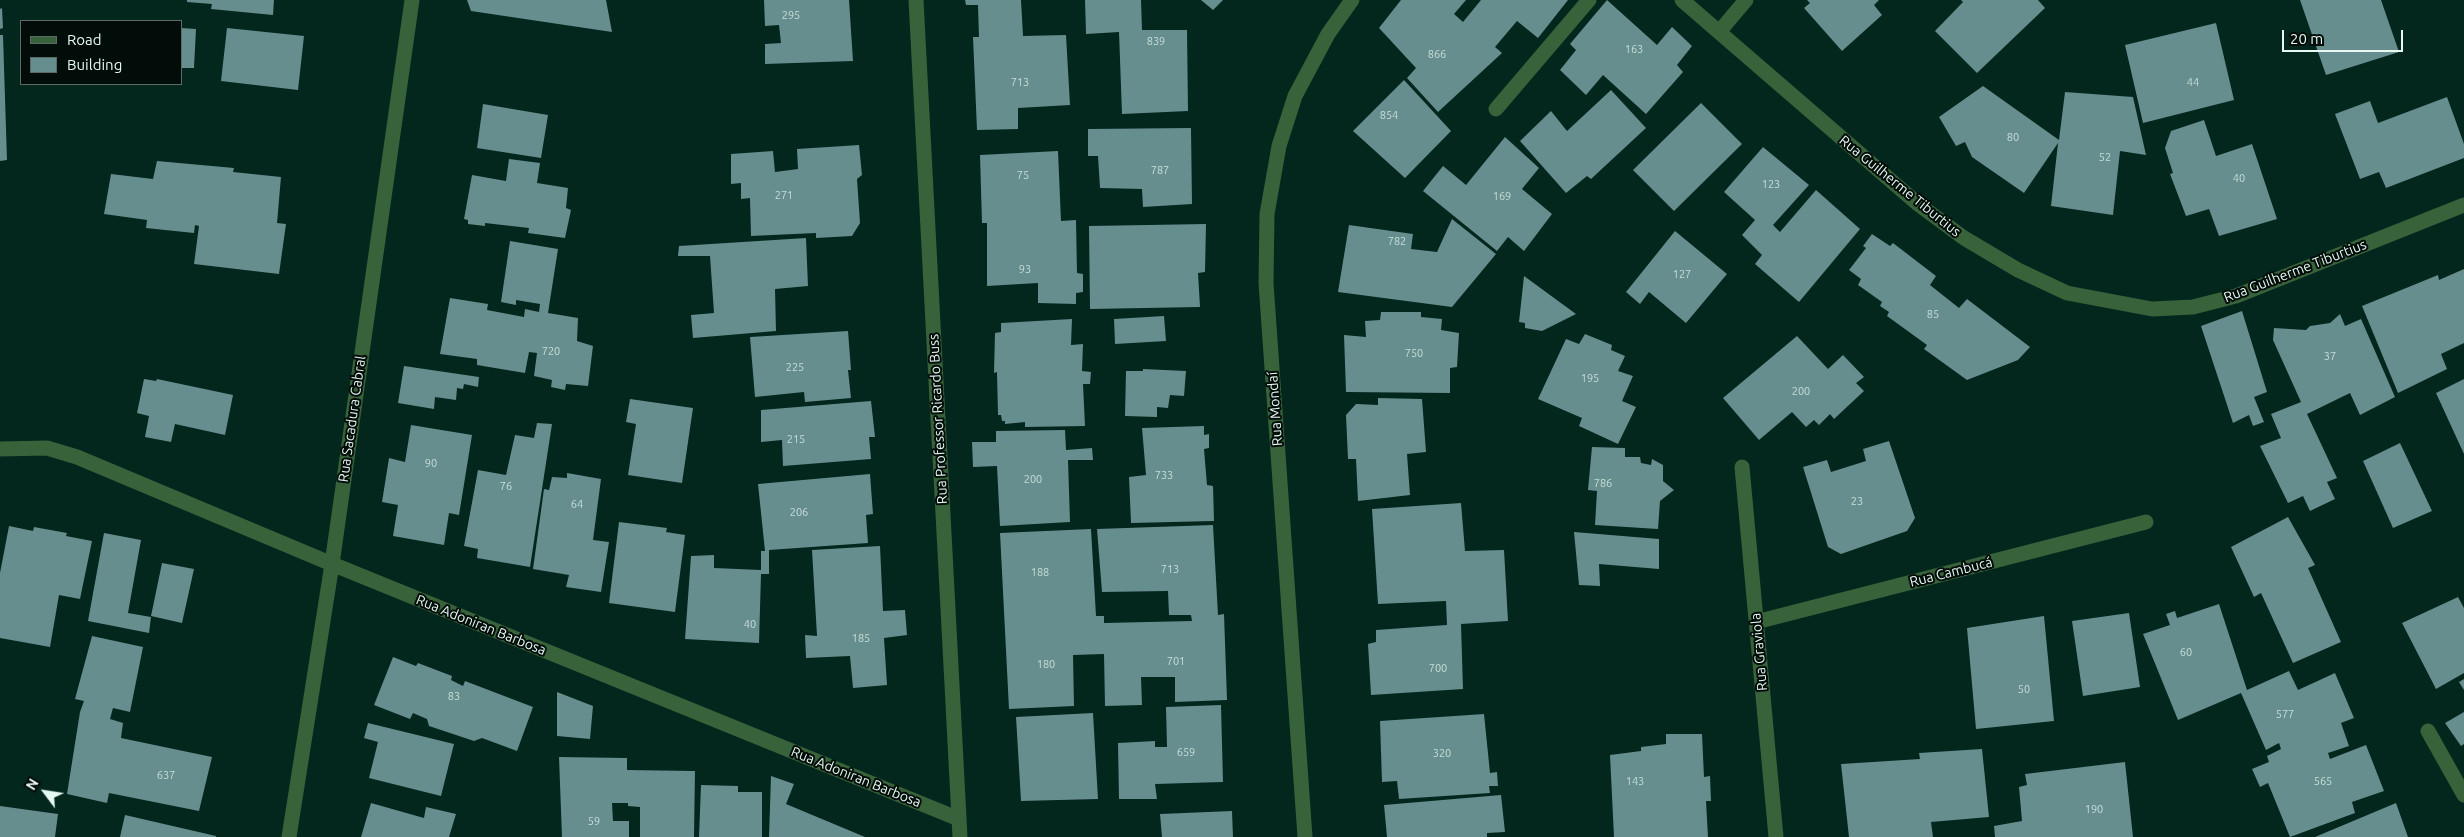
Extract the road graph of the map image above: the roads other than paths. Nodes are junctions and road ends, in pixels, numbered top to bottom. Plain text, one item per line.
1 (412, 0) edge
2 (916, 0) edge
3 (1352, 0) edge
4 (1589, 0) edge
5 (1682, 0) edge
6 (1746, 0) edge
7 (1719, 32) junction
8 (1496, 109) dead end
9 (2464, 204) edge
10 (0, 449) edge
11 (1742, 467) dead end
12 (2146, 522) dead end
13 (332, 564) junction
14 (1756, 622) junction
15 (2428, 731) dead end
16 (2464, 795) edge
17 (959, 819) junction
18 (290, 837) edge
19 (960, 837) edge
20 (1305, 837) edge
21 (1776, 837) edge

1 - 13 street, Rua Sacadura Cabral
2 - 17 street, Rua Professor Ricardo Buss
3 - 20 street, Rua Mondaí
4 - 8 street
5 - 7 street, Rua Guilherme Tiburtius
6 - 7 street
7 - 9 street, Rua Guilherme Tiburtius
10 - 13 street, Rua Adoniran Barbosa
11 - 14 street, Rua Graviola
12 - 14 street, Rua Cambucá
13 - 17 street, Rua Adoniran Barbosa
13 - 18 street, Rua Sacadura Cabral
14 - 21 street, Rua Graviola
15 - 16 street
17 - 19 street, Rua Professor Ricardo Buss

